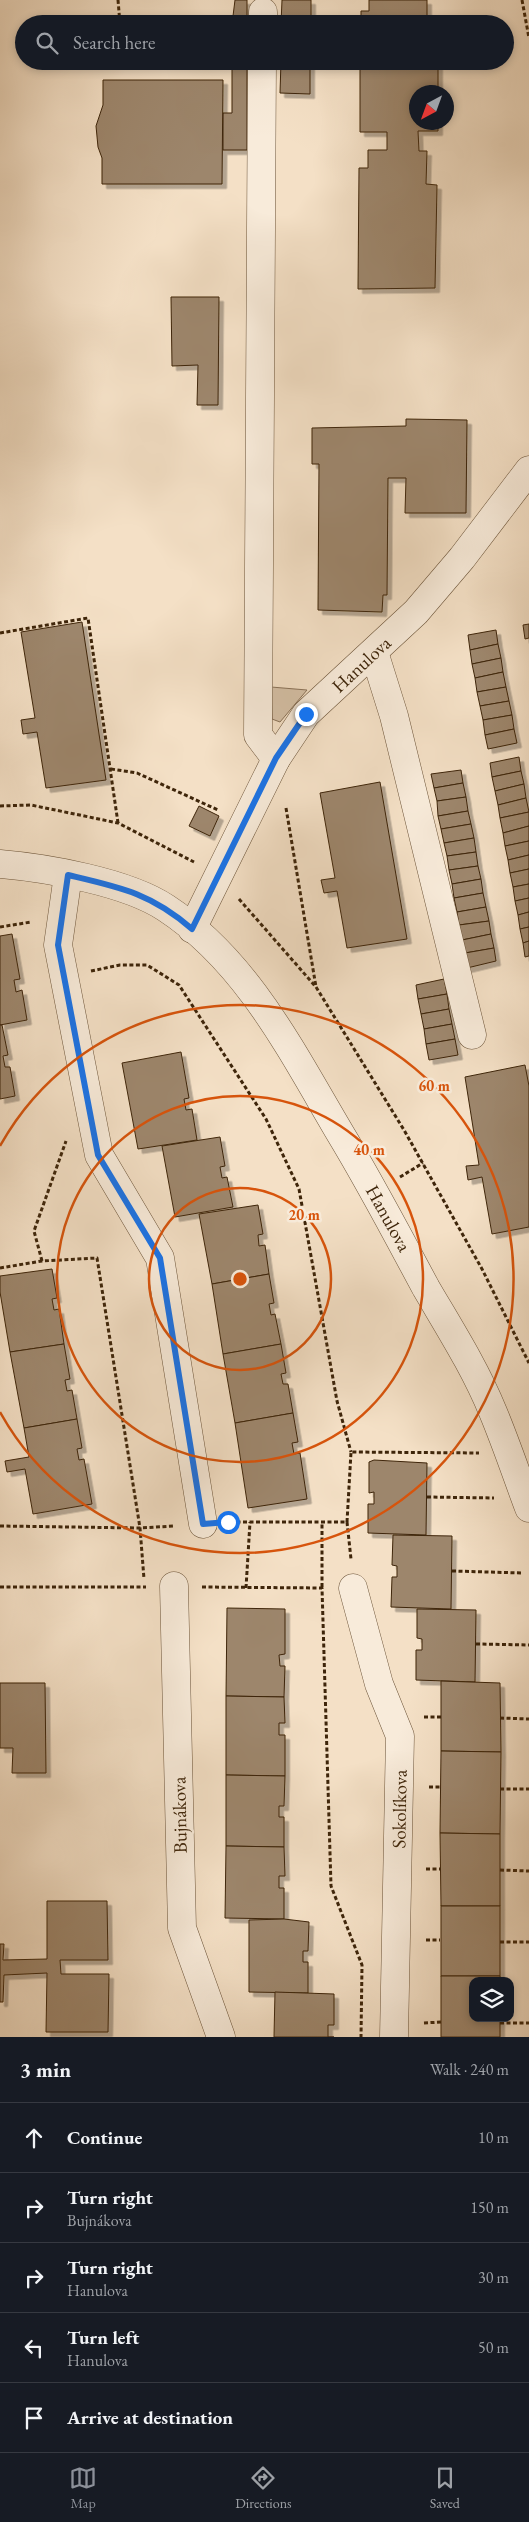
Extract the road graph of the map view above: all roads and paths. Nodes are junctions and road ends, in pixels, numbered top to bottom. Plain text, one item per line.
1 (118, 0) edge
2 (522, 0) edge
3 (119, 15) edge
4 (529, 38) edge
5 (262, 70) edge
6 (529, 470) edge
7 (0, 633) edge
8 (374, 652) junction
9 (276, 758) junction
10 (110, 769) junction
11 (286, 806) dead end
12 (220, 810) dead end
13 (118, 823) dead end
14 (0, 864) edge
15 (68, 875) junction
16 (0, 927) edge
17 (192, 929) junction
18 (34, 931) dead end
19 (84, 972) dead end
20 (316, 987) dead end
21 (472, 1035) dead end
22 (66, 1139) dead end
23 (42, 1261) junction
24 (0, 1268) edge
25 (351, 1452) junction
26 (480, 1454) dead end
27 (522, 1470) edge
28 (427, 1497) dead end
29 (496, 1498) dead end
30 (529, 1508) edge
31 (250, 1522) junction
32 (203, 1524) junction
33 (0, 1526) edge
34 (140, 1528) junction
35 (452, 1571) dead end
36 (523, 1573) dead end
37 (174, 1586) junction
38 (0, 1587) edge
39 (145, 1587) junction
40 (246, 1588) junction
41 (353, 1588) dead end
42 (476, 1644) dead end
43 (529, 1645) edge
44 (441, 1717) dead end
45 (422, 1718) dead end
46 (500, 1718) dead end
47 (529, 1719) edge
48 (500, 1789) dead end
49 (529, 1789) edge
50 (500, 1870) dead end
51 (529, 1871) edge
52 (500, 1942) dead end
53 (529, 1942) edge
54 (422, 2022) dead end
55 (441, 2022) dead end
56 (500, 2023) dead end
57 (529, 2023) edge
58 (221, 2037) edge
59 (362, 2037) edge
60 (394, 2037) edge

1 - 3 path
2 - 4 path
5 - 9 street
6 - 8 street, Hanulova
7 - 10 path
8 - 9 street, Hanulova
8 - 21 street
9 - 17 street, Hanulova
10 - 12 path
10 - 13 path
11 - 20 path
14 - 15 street, Hanulova
15 - 17 street, Hanulova
15 - 32 street
16 - 18 path
17 - 27 street, Hanulova
19 - 25 path
22 - 23 path
23 - 24 path
23 - 34 path
25 - 26 path
25 - 31 path
27 - 30 street, Hanulova
28 - 29 path
31 - 32 path
31 - 40 path
32 - 34 path
33 - 34 path
34 - 39 path
35 - 36 path
37 - 39 path
37 - 40 path
37 - 58 street, Bujnákova
38 - 39 path
40 - 59 path
41 - 60 street, Sokolíkova
42 - 43 path
44 - 45 path
46 - 47 path
48 - 49 path
50 - 51 path
52 - 53 path
54 - 55 path
56 - 57 path

